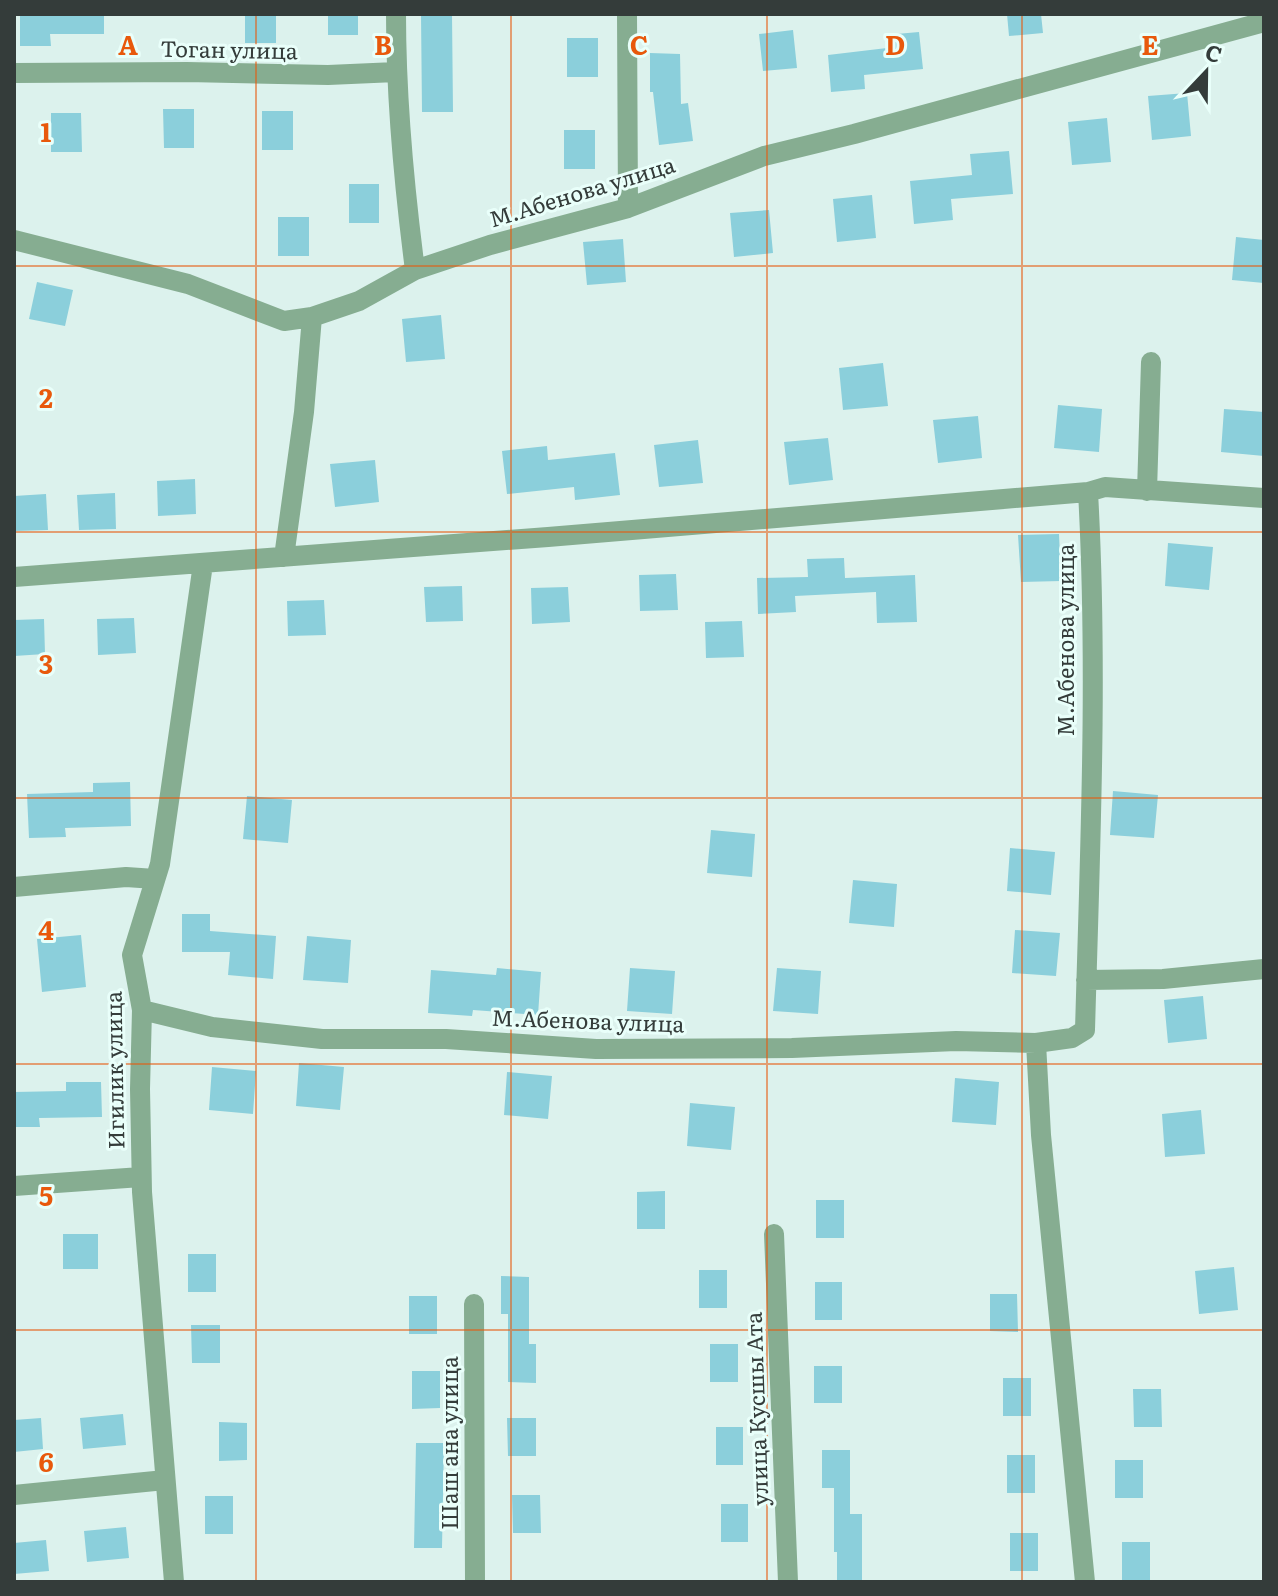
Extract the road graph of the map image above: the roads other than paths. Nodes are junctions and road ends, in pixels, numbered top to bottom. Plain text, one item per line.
1 (396, 14) edge
2 (627, 14) edge
3 (1264, 22) edge
4 (396, 72) junction
5 (14, 73) edge
6 (628, 208) junction
7 (14, 240) edge
8 (415, 270) junction
9 (312, 317) junction
10 (1151, 362) dead end
11 (1147, 491) junction
12 (1088, 492) junction
13 (1264, 498) edge
14 (284, 557) junction
15 (203, 564) junction
16 (14, 577) edge
17 (155, 879) junction
18 (14, 887) edge
19 (1264, 969) edge
20 (1086, 980) junction
21 (142, 1010) junction
22 (1036, 1043) junction
23 (141, 1177) junction
24 (14, 1186) edge
25 (774, 1234) dead end
26 (474, 1304) dead end
27 (165, 1480) junction
28 (14, 1495) edge
29 (174, 1582) edge
30 (475, 1582) edge
31 (788, 1582) edge
32 (1085, 1582) edge

1 - 4 street
2 - 6 street
3 - 6 street, М.Абенова улица
4 - 5 street, Тоган улица
4 - 8 street
6 - 8 street, М.Абенова улица
7 - 9 street, М.Абенова улица
8 - 9 street, М.Абенова улица
9 - 14 street
10 - 11 street
11 - 12 street
11 - 13 street
12 - 14 street
12 - 20 street, М.Абенова улица
14 - 15 street
15 - 16 street
15 - 17 street, Игилик улица
17 - 18 street
17 - 21 street, Игилик улица
19 - 20 street
20 - 22 street, М.Абенова улица
21 - 22 street, М.Абенова улица
21 - 23 street, Игилик улица
22 - 32 street
23 - 24 street
23 - 27 street, Игилик улица
25 - 31 street, улица Кусшы Ата
26 - 30 street, Шаш ана улица
27 - 28 street
27 - 29 street, Игилик улица

